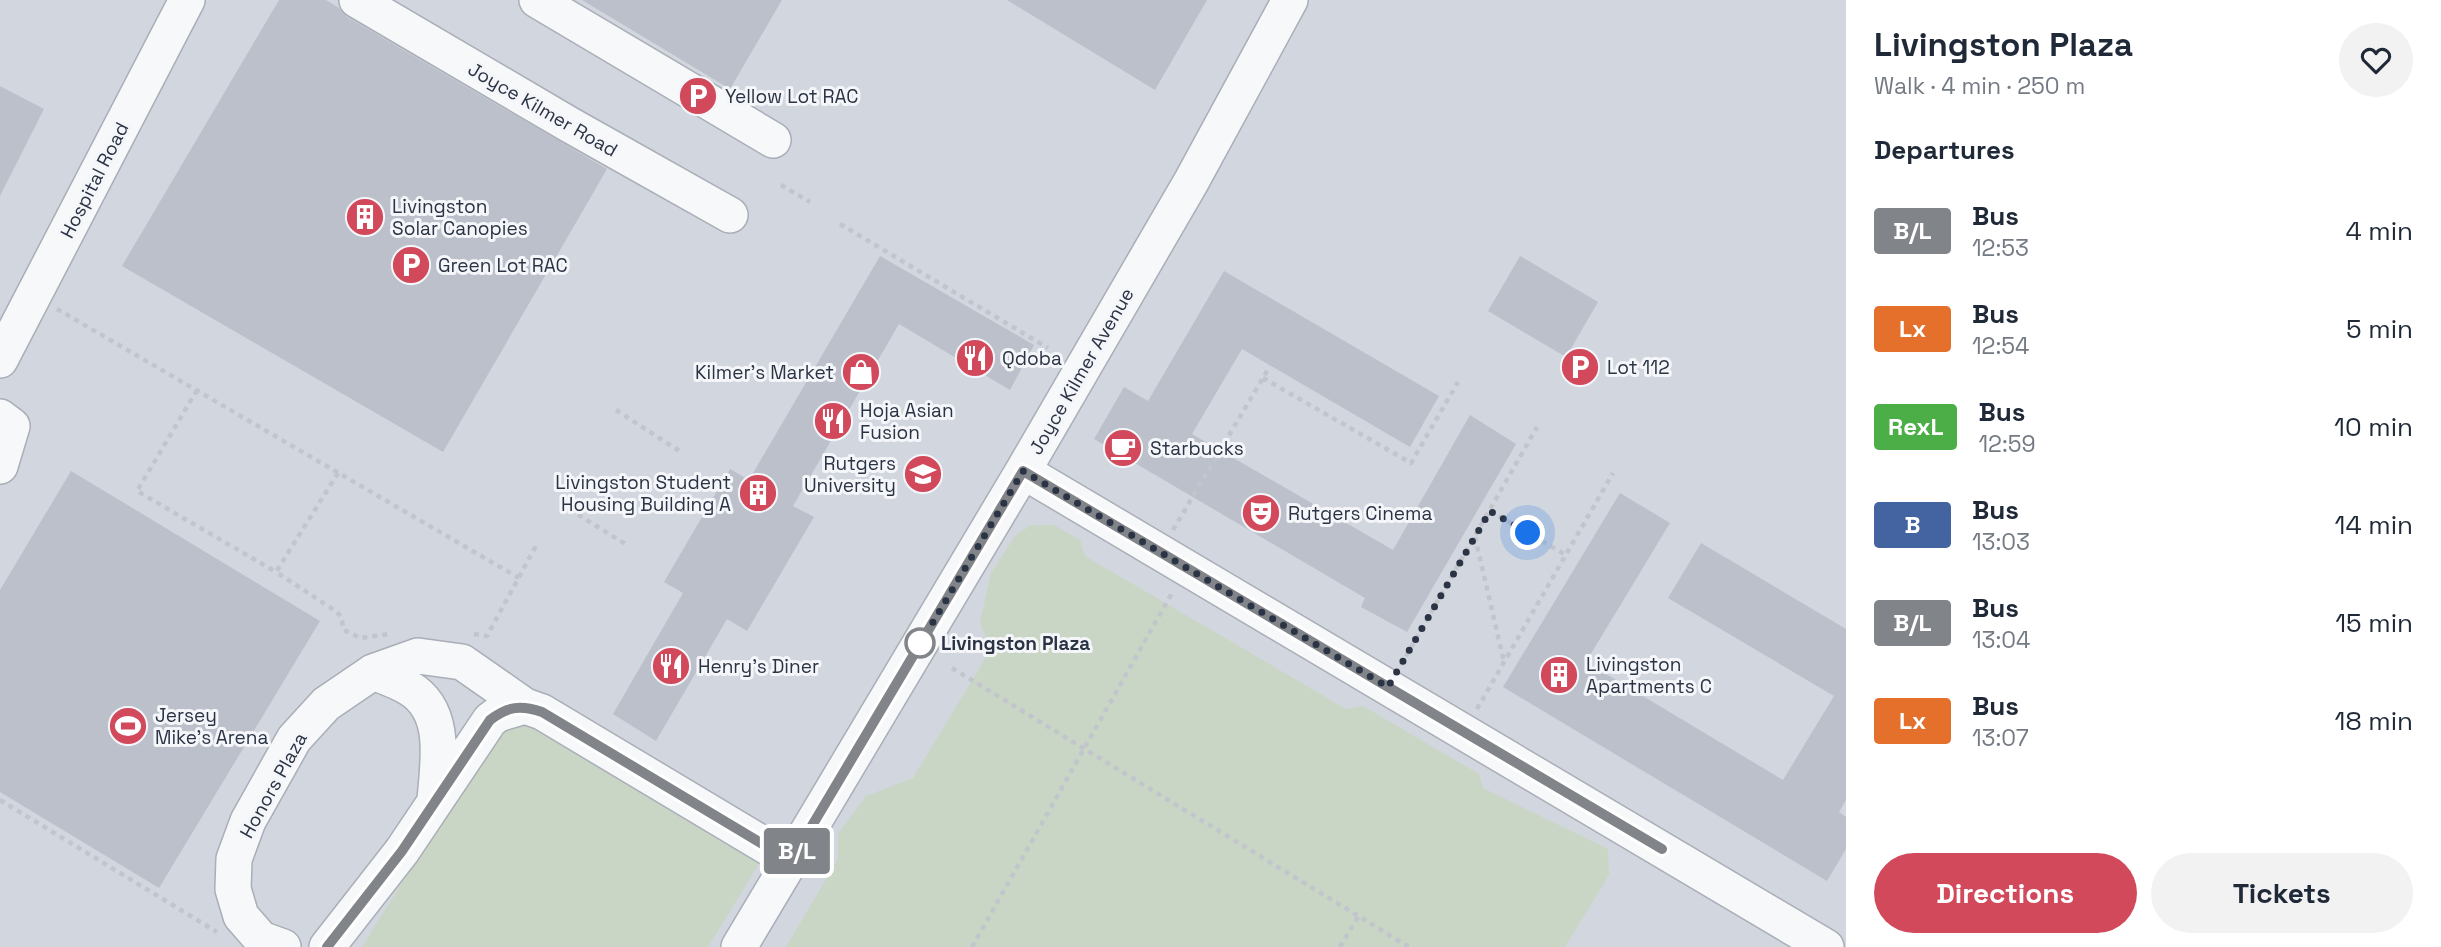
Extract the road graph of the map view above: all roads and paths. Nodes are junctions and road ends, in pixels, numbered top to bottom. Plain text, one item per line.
1 (187, 0) edge
2 (358, 0) edge
3 (537, 0) edge
4 (1290, 0) edge
5 (774, 140) dead end
6 (781, 185) dead end
7 (810, 202) dead end
8 (730, 215) dead end
9 (840, 224) dead end
10 (48, 304) dead end
11 (1048, 348) dead end
12 (0, 360) edge
13 (1270, 366) dead end
14 (1263, 378) junction
15 (1458, 382) dead end
16 (197, 390) junction
17 (616, 410) dead end
18 (0, 417) edge
19 (1537, 427) dead end
20 (681, 452) dead end
21 (0, 466) edge
22 (1023, 471) junction
23 (338, 473) junction
24 (1613, 473) dead end
25 (561, 504) dead end
26 (1490, 511) junction
27 (1475, 537) junction
28 (537, 544) dead end
29 (627, 545) dead end
30 (1566, 555) junction
31 (1174, 560) junction
32 (276, 572) junction
33 (519, 578) junction
34 (396, 633) dead end
35 (474, 634) dead end
36 (1504, 662) junction
37 (952, 668) dead end
38 (373, 672) junction
39 (1388, 687) junction
40 (525, 706) junction
41 (1463, 732) junction
42 (1084, 749) junction
43 (0, 800) edge
44 (434, 803) junction
45 (791, 861) junction
46 (1358, 916) junction
47 (218, 933) dead end
48 (283, 947) edge
49 (327, 947) edge
50 (739, 947) edge
51 (972, 947) edge
52 (1340, 947) edge
53 (1409, 947) edge
54 (1826, 947) edge

1 - 12 street, Hospital Road
2 - 8 street, Joyce Kilmer Road
3 - 5 street
4 - 22 street, Joyce Kilmer Avenue
6 - 7 path
9 - 11 path
10 - 16 path
13 - 14 path
14 - 15 path
14 - 31 path
16 - 23 path
16 - 32 path
17 - 20 path
18 - 21 street
19 - 26 path
22 - 31 street, Joyce Kilmer Avenue
22 - 45 street
23 - 32 path
23 - 33 path
24 - 30 path
25 - 29 path
26 - 27 path
26 - 30 path
27 - 36 path
27 - 39 path
28 - 33 path
30 - 36 path
31 - 39 street, Joyce Kilmer Avenue
31 - 42 path
32 - 34 path
33 - 35 path
36 - 41 path
37 - 42 path
38 - 40 street, Honors Plaza
38 - 44 street
38 - 48 street, Honors Plaza
39 - 41 street, Joyce Kilmer Avenue
40 - 44 street
40 - 45 street, Honors Plaza
41 - 54 street, Joyce Kilmer Avenue
42 - 46 path
42 - 51 path
43 - 47 path
44 - 49 street
45 - 50 street
46 - 52 path
46 - 53 path

